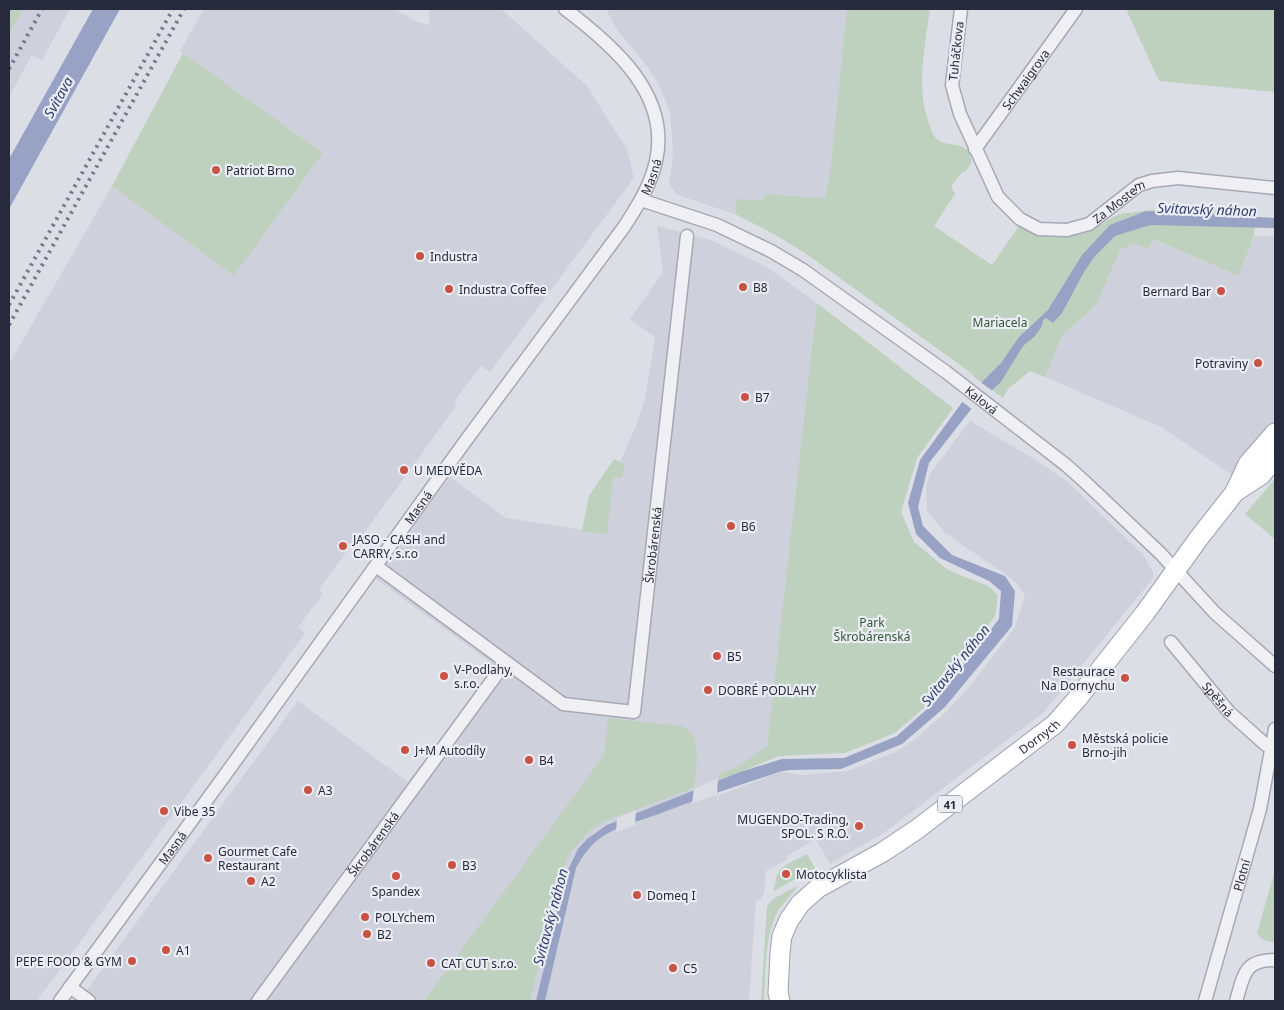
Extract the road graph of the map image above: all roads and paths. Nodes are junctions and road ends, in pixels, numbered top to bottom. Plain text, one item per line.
1 (566, 9) edge
2 (961, 9) edge
3 (1075, 9) edge
4 (975, 149) junction
5 (1275, 188) edge
6 (641, 200) junction
7 (687, 236) dead end
8 (1275, 433) edge
9 (1275, 458) edge
10 (1235, 492) junction
11 (376, 566) junction
12 (1176, 571) junction
13 (1171, 642) dead end
14 (505, 662) junction
15 (1275, 666) edge
16 (1275, 729) edge
17 (1272, 746) junction
18 (1275, 960) edge
19 (70, 987) junction
20 (778, 999) edge
21 (60, 1001) edge
22 (89, 1001) edge
23 (258, 1001) edge
24 (1205, 1001) edge
25 (1236, 1001) edge

1 - 6 street, Masná
2 - 4 street, Tuháčkova
3 - 4 street, Schwaigrova
4 - 5 street, Za Mostem
6 - 11 street, Masná
6 - 12 street, Kalová
7 - 14 street, Škrobárenská
8 - 10 main road, Dornych / 41
9 - 10 main road, 41
10 - 12 main road, Dornych / 41
11 - 14 street, Škrobárenská
11 - 19 street, Masná
12 - 15 street, Kalová
12 - 20 main road, Dornych / 41
13 - 17 street, Spěšná
14 - 23 street, Škrobárenská
16 - 17 street, Plotní
17 - 24 street, Plotní
18 - 25 street
19 - 21 street, Masná
19 - 22 street

